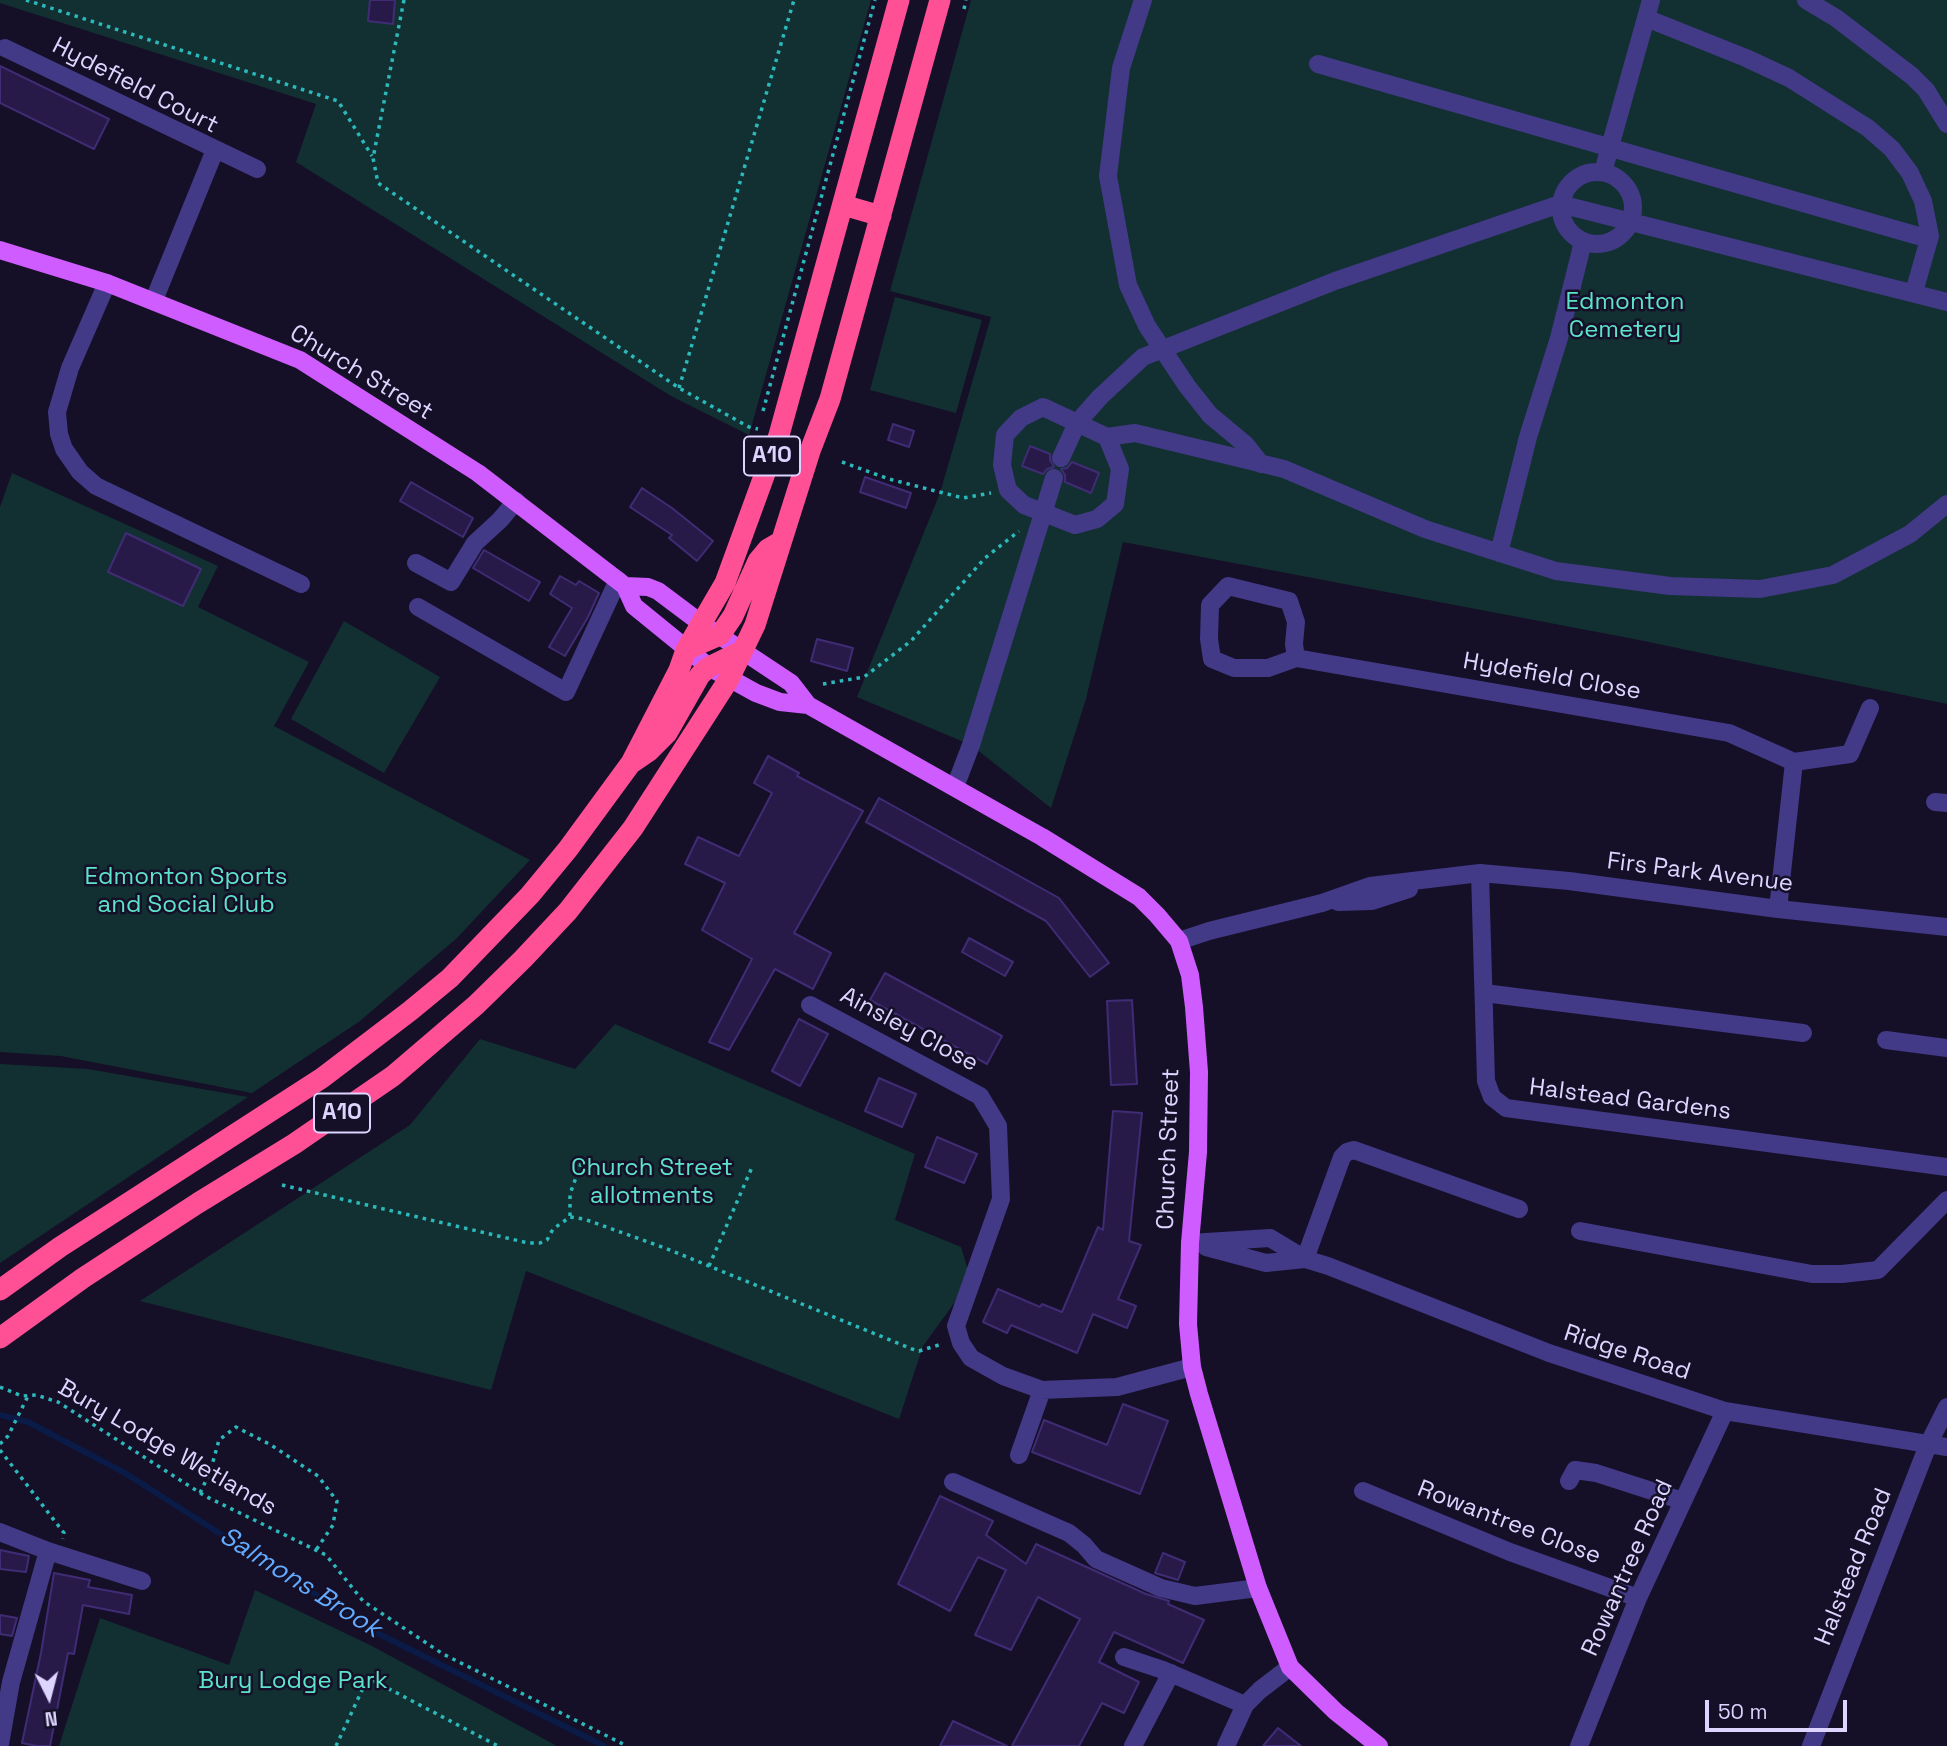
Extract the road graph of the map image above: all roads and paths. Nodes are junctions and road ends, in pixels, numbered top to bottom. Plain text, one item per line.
1 (26, 0) edge
2 (404, 0) edge
3 (794, 0) edge
4 (875, 0) edge
5 (899, 0) edge
6 (940, 0) edge
7 (967, 0) edge
8 (1143, 0) edge
9 (1651, 0) edge
10 (1806, 0) edge
11 (964, 9) dead end
12 (1646, 18) junction
13 (5, 48) dead end
14 (1318, 64) dead end
15 (1947, 124) edge
16 (1611, 146) junction
17 (215, 150) junction
18 (373, 158) junction
19 (257, 169) dead end
20 (1602, 172) junction
21 (1560, 204) junction
22 (843, 205) junction
23 (881, 216) junction
24 (1631, 222) junction
25 (1929, 239) junction
26 (1583, 242) junction
27 (0, 250) edge
28 (107, 283) junction
29 (1914, 292) junction
30 (154, 300) junction
31 (1947, 302) edge
32 (1162, 350) junction
33 (679, 388) junction
34 (1077, 423) junction
35 (1107, 437) junction
36 (1061, 458) dead end
37 (842, 462) dead end
38 (1261, 464) junction
39 (1054, 478) dead end
40 (1008, 490) junction
41 (516, 501) junction
42 (1947, 504) edge
43 (1042, 512) junction
44 (780, 542) junction
45 (1499, 553) junction
46 (416, 563) dead end
47 (621, 583) junction
48 (300, 584) dead end
49 (418, 607) dead end
50 (702, 624) junction
51 (720, 635) junction
52 (686, 650) junction
53 (742, 652) junction
54 (1296, 658) junction
55 (709, 667) junction
56 (729, 679) junction
57 (823, 684) dead end
58 (808, 705) junction
59 (1870, 708) dead end
60 (1794, 762) junction
61 (631, 763) junction
62 (955, 787) junction
63 (1480, 873) junction
64 (1779, 909) junction
65 (1947, 927) edge
66 (1179, 941) junction
67 (1484, 993) junction
68 (810, 1004) dead end
69 (1803, 1033) dead end
70 (1886, 1040) dead end
71 (1947, 1048) edge
72 (582, 1161) dead end
73 (753, 1165) dead end
74 (1947, 1167) edge
75 (282, 1185) dead end
76 (1947, 1200) edge
77 (1519, 1209) dead end
78 (570, 1217) junction
79 (1580, 1231) dead end
80 (1190, 1243) junction
81 (1305, 1259) junction
82 (709, 1266) junction
83 (0, 1290) edge
84 (0, 1338) edge
85 (959, 1338) junction
86 (1192, 1367) junction
87 (0, 1387) edge
88 (1042, 1390) junction
89 (28, 1396) junction
90 (1947, 1407) edge
91 (1725, 1410) junction
92 (0, 1444) edge
93 (1928, 1445) junction
94 (1947, 1447) edge
95 (0, 1450) edge
96 (1019, 1455) dead end
97 (1569, 1481) dead end
98 (953, 1482) dead end
99 (1363, 1491) dead end
100 (200, 1493) junction
101 (1683, 1501) junction
102 (0, 1532) edge
103 (316, 1550) junction
104 (54, 1553) junction
105 (142, 1581) dead end
106 (1258, 1588) junction
107 (1638, 1598) junction
108 (1124, 1657) dead end
109 (1290, 1667) junction
110 (1171, 1673) junction
111 (6, 1681) edge
112 (1245, 1705) junction
113 (0, 1744) edge
114 (337, 1746) edge
115 (498, 1746) edge
116 (627, 1746) edge
117 (1133, 1746) edge
118 (1226, 1746) edge
119 (1379, 1746) edge
120 (1579, 1746) edge
121 (1811, 1746) edge

1 - 18 path
2 - 18 path
3 - 33 path
4 - 33 path
5 - 22 highway, A10
6 - 23 highway, A10
7 - 11 path
8 - 32 street
9 - 12 street
10 - 15 street
12 - 16 street
12 - 25 street
13 - 17 street, Hydefield Court
14 - 16 street
16 - 20 street
16 - 25 street
17 - 19 street
17 - 30 street, Hydefield Court
18 - 33 path
20 - 21 street
20 - 24 street
21 - 24 street
21 - 26 street
21 - 32 street
22 - 23 highway
22 - 50 highway, A10
23 - 44 highway, A10
24 - 26 street
24 - 29 street
25 - 29 street
26 - 45 street
27 - 28 main road, Church Street
28 - 30 main road, Church Street
28 - 48 street
29 - 31 street
30 - 41 main road, Church Street
32 - 34 street
32 - 38 street
34 - 35 street
34 - 36 street
34 - 40 street
35 - 38 street
35 - 43 street
37 - 40 path
38 - 45 street
39 - 43 street
40 - 43 street
41 - 46 street
41 - 47 main road, Church Street
42 - 45 street
43 - 57 path
43 - 62 street
44 - 51 highway, A10
44 - 53 highway, A10
47 - 49 street
47 - 50 main road, Church Street
47 - 52 main road, Church Street
50 - 51 main road, Church Street
50 - 52 highway, A10
51 - 52 highway
51 - 53 main road, Church Street
52 - 55 main road, Church Street
52 - 61 highway, A10
53 - 55 highway, A10
53 - 56 highway, A10
53 - 58 main road, Church Street
54 - 54 street, Hydefield Close
54 - 60 street, Hydefield Close
55 - 56 main road, Church Street
55 - 61 highway, A10
56 - 58 main road, Church Street
56 - 84 highway, A10
58 - 62 main road, Church Street
59 - 60 street
60 - 64 street
61 - 83 highway, A10
62 - 66 main road, Church Street
63 - 64 street, Firs Park Avenue
63 - 66 street, Firs Park Avenue
63 - 67 street, Halstead Gardens
64 - 65 street, Firs Park Avenue
66 - 80 main road, Church Street
67 - 69 street
67 - 74 street, Halstead Gardens
68 - 85 street, Ainsley Close
70 - 71 street
72 - 78 path
73 - 82 path
75 - 78 path
76 - 79 street
77 - 81 street
78 - 82 path
80 - 81 street, Ridge Road
80 - 86 main road, Church Street
81 - 91 street, Ridge Road
82 - 85 path
85 - 88 street
86 - 88 street
86 - 106 main road, Church Street
87 - 89 path, Bury Lodge Wetlands
88 - 96 street
89 - 92 path
89 - 100 path, Bury Lodge Wetlands
90 - 93 street, Halstead Road
91 - 93 street, Ridge Road
91 - 101 street, Rowantree Road
93 - 94 street, Ridge Road
93 - 121 street, Halstead Road
95 - 104 path
97 - 101 street
98 - 106 street
99 - 107 street, Rowantree Close
100 - 103 path, Bury Lodge Wetlands
100 - 103 path
101 - 107 street, Rowantree Road
102 - 104 street
103 - 116 path, Bury Lodge Wetlands
104 - 105 street
104 - 111 street
106 - 109 main road, Church Street
107 - 120 street, Rowantree Road
108 - 110 street
109 - 112 street
109 - 119 main road, Church Street
110 - 112 street
110 - 117 street
111 - 113 street
112 - 118 street
114 - 115 path

